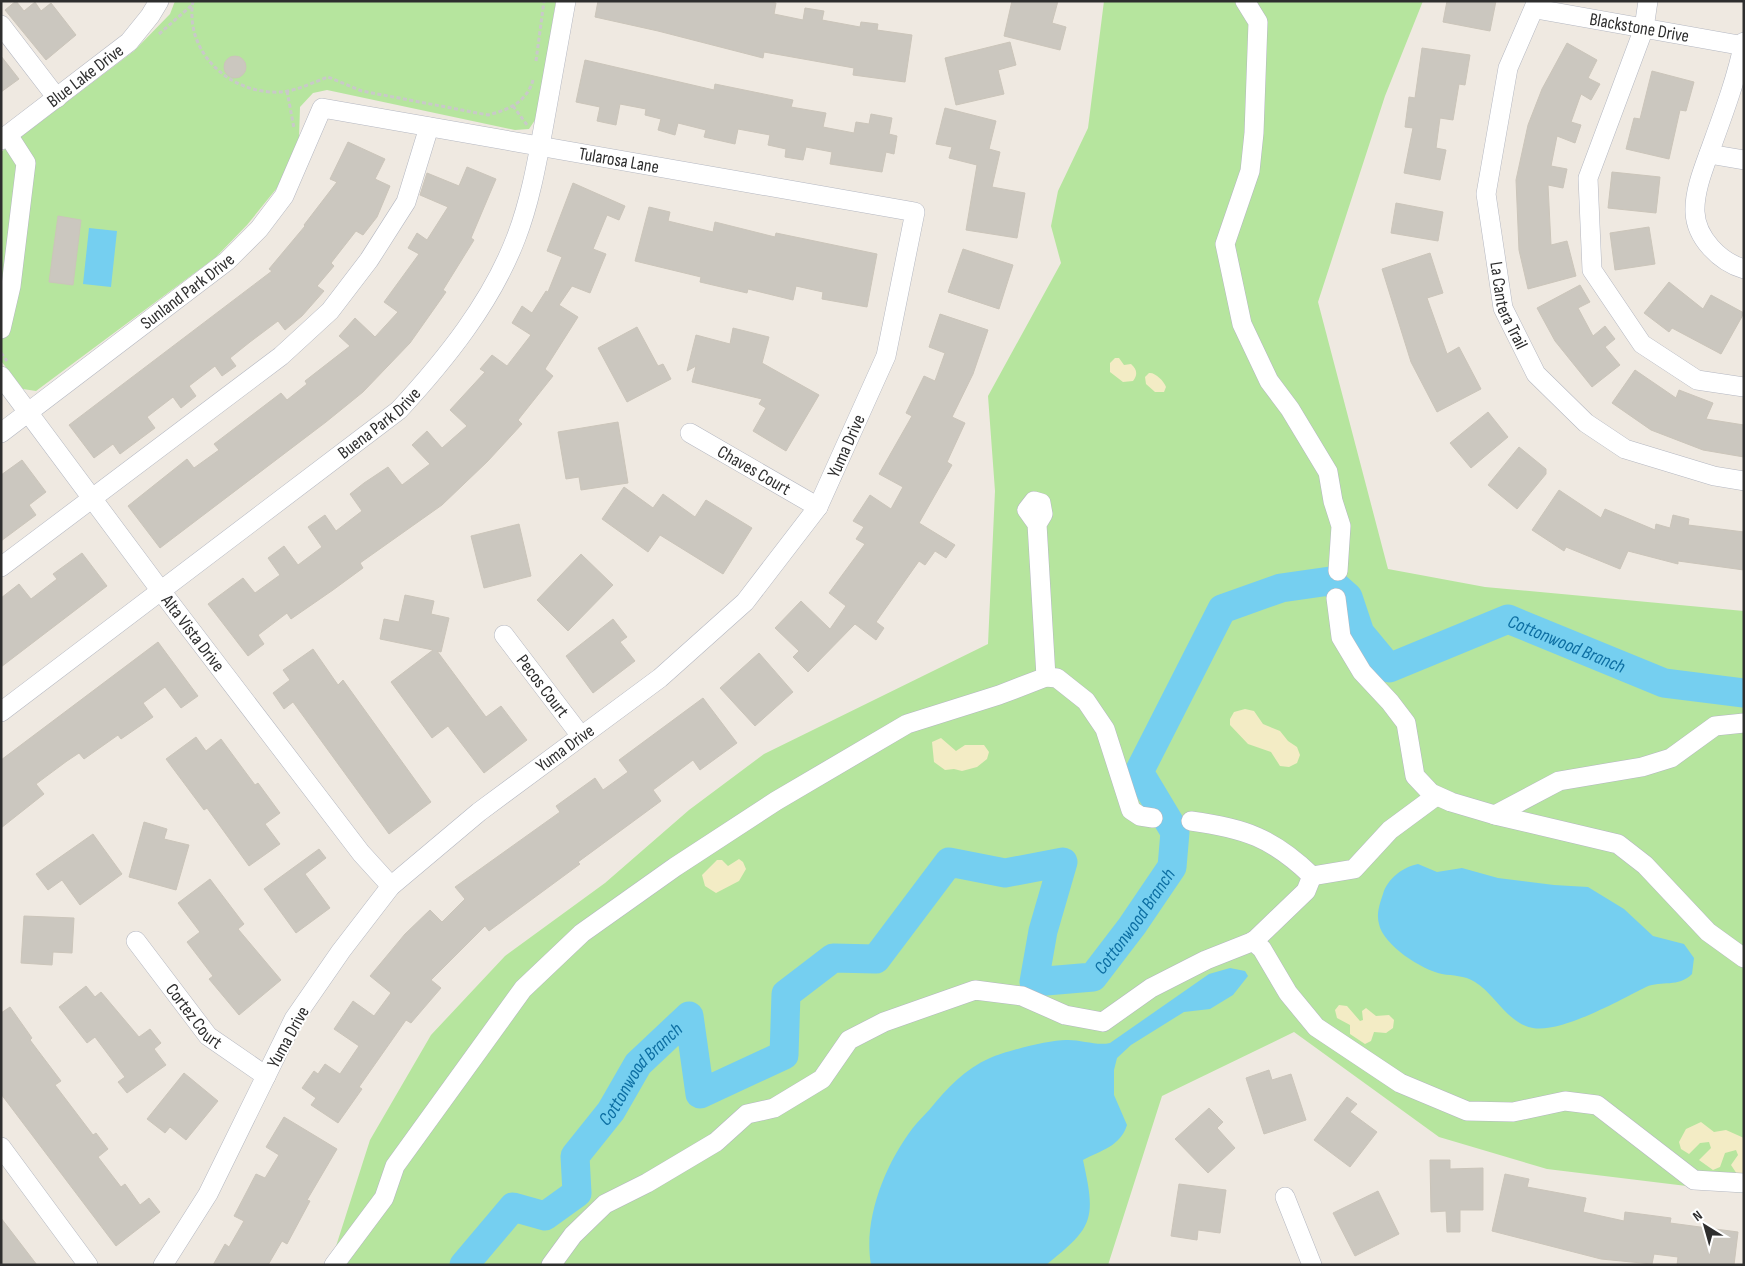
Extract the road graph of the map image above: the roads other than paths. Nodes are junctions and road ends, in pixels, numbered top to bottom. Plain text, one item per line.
1 (159, 1) edge
2 (566, 1) edge
3 (1245, 1) edge
4 (1648, 1) edge
5 (1536, 5) edge
6 (1, 25) edge
7 (1644, 28) junction
8 (1744, 45) edge
9 (57, 98) junction
10 (322, 108) joint
11 (429, 127) junction
12 (5, 138) edge
13 (540, 146) junction
14 (1709, 154) junction
15 (1744, 160) edge
16 (915, 212) joint
17 (1744, 269) edge
18 (1, 329) edge
19 (7, 372) edge
20 (1744, 387) edge
21 (28, 412) junction
22 (1, 432) edge
23 (690, 433) dead end
24 (1744, 481) edge
25 (92, 498) junction
26 (818, 508) junction
27 (1037, 524) dead end
28 (1, 567) edge
29 (1338, 571) dead end
30 (160, 591) junction
31 (1336, 598) dead end
32 (504, 635) dead end
33 (1046, 677) junction
34 (1, 712) edge
35 (1744, 723) edge
36 (581, 736) junction
37 (1436, 796) junction
38 (1495, 815) junction
39 (1153, 818) dead end
40 (1191, 821) dead end
41 (1312, 876) junction
42 (392, 886) junction
43 (1253, 941) junction
44 (136, 942) dead end
45 (1744, 958) edge
46 (266, 1076) junction
47 (1, 1147) edge
48 (1744, 1183) edge
49 (1285, 1197) dead end
50 (88, 1265) edge
51 (163, 1265) edge
52 (334, 1265) edge
53 (551, 1265) edge
54 (1312, 1265) edge

1 - 9 street, Blue Lake Drive
2 - 13 street, Buena Park Drive
3 - 29 street
4 - 7 street
5 - 7 street, Blackstone Drive
5 - 24 street, La Cantera Trail
6 - 9 street
7 - 8 street, Blackstone Drive
7 - 20 street
8 - 14 street
9 - 12 street, Blue Lake Drive
10 - 11 street, Tularosa Lane
10 - 21 street, Sunland Park Drive
11 - 13 street, Tularosa Lane
11 - 25 street
12 - 18 street
13 - 16 street, Tularosa Lane
13 - 30 street, Buena Park Drive
14 - 15 street
14 - 17 street
16 - 26 street, Yuma Drive
19 - 21 street, Alta Vista Drive
21 - 22 street, Sunland Park Drive
21 - 25 street, Alta Vista Drive
23 - 26 street, Chaves Court
25 - 28 street
25 - 30 street, Alta Vista Drive
26 - 36 street, Yuma Drive
27 - 33 street
30 - 34 street, Buena Park Drive
30 - 42 street, Alta Vista Drive
31 - 37 street
32 - 36 street, Pecos Court
33 - 39 street
33 - 52 street
35 - 38 street
36 - 42 street, Yuma Drive
37 - 38 street
37 - 41 street
38 - 45 street
40 - 41 street
41 - 43 street
42 - 46 street, Yuma Drive
43 - 48 street
43 - 53 street
44 - 46 street, Cortez Court
46 - 51 street, Yuma Drive
47 - 50 street
49 - 54 street

